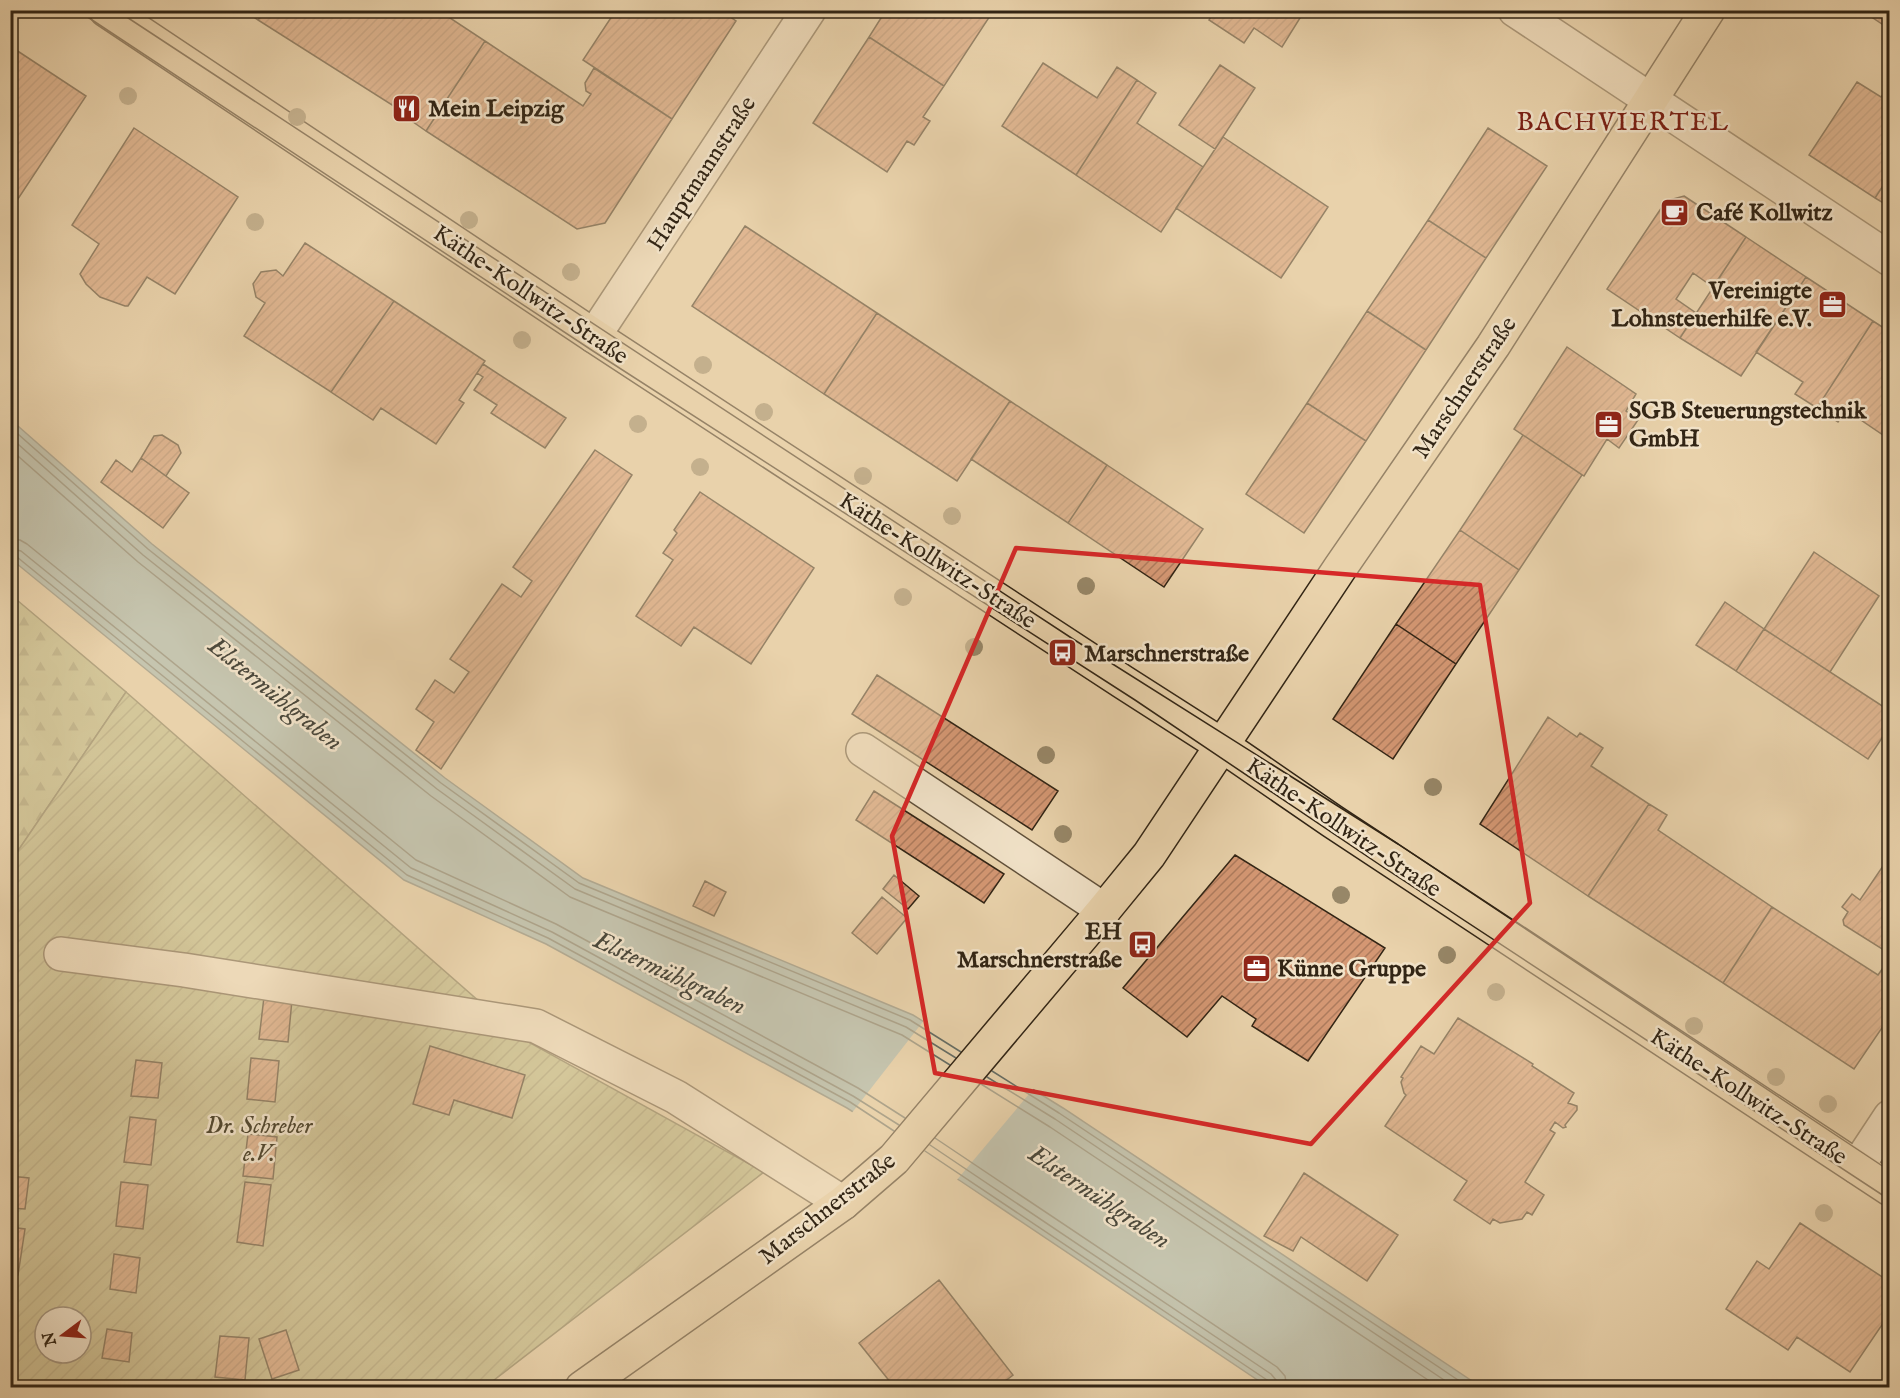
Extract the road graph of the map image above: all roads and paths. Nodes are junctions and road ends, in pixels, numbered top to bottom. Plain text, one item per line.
1 (106, 10) edge
2 (808, 10) edge
3 (1515, 10) edge
4 (1708, 10) edge
5 (1651, 99) junction
6 (1890, 259) edge
7 (594, 336) junction
8 (1223, 746) junction
9 (863, 750) dead end
10 (1104, 910) junction
11 (61, 954) dead end
12 (1890, 1117) edge
13 (1857, 1167) junction
14 (1890, 1189) edge
15 (843, 1203) junction
16 (582, 1388) edge

1 - 7 main road, Käthe-Kollwitz-Straße
2 - 7 street, Hauptmannstraße
3 - 5 street
4 - 5 main road, Marschnerstraße
5 - 6 street
5 - 8 main road, Marschnerstraße
7 - 8 main road, Käthe-Kollwitz-Straße
8 - 10 main road, Marschnerstraße
8 - 13 main road, Käthe-Kollwitz-Straße
9 - 10 street
10 - 15 main road, Marschnerstraße
11 - 15 street
12 - 13 street
13 - 14 main road, Käthe-Kollwitz-Straße
15 - 16 main road, Marschnerstraße

